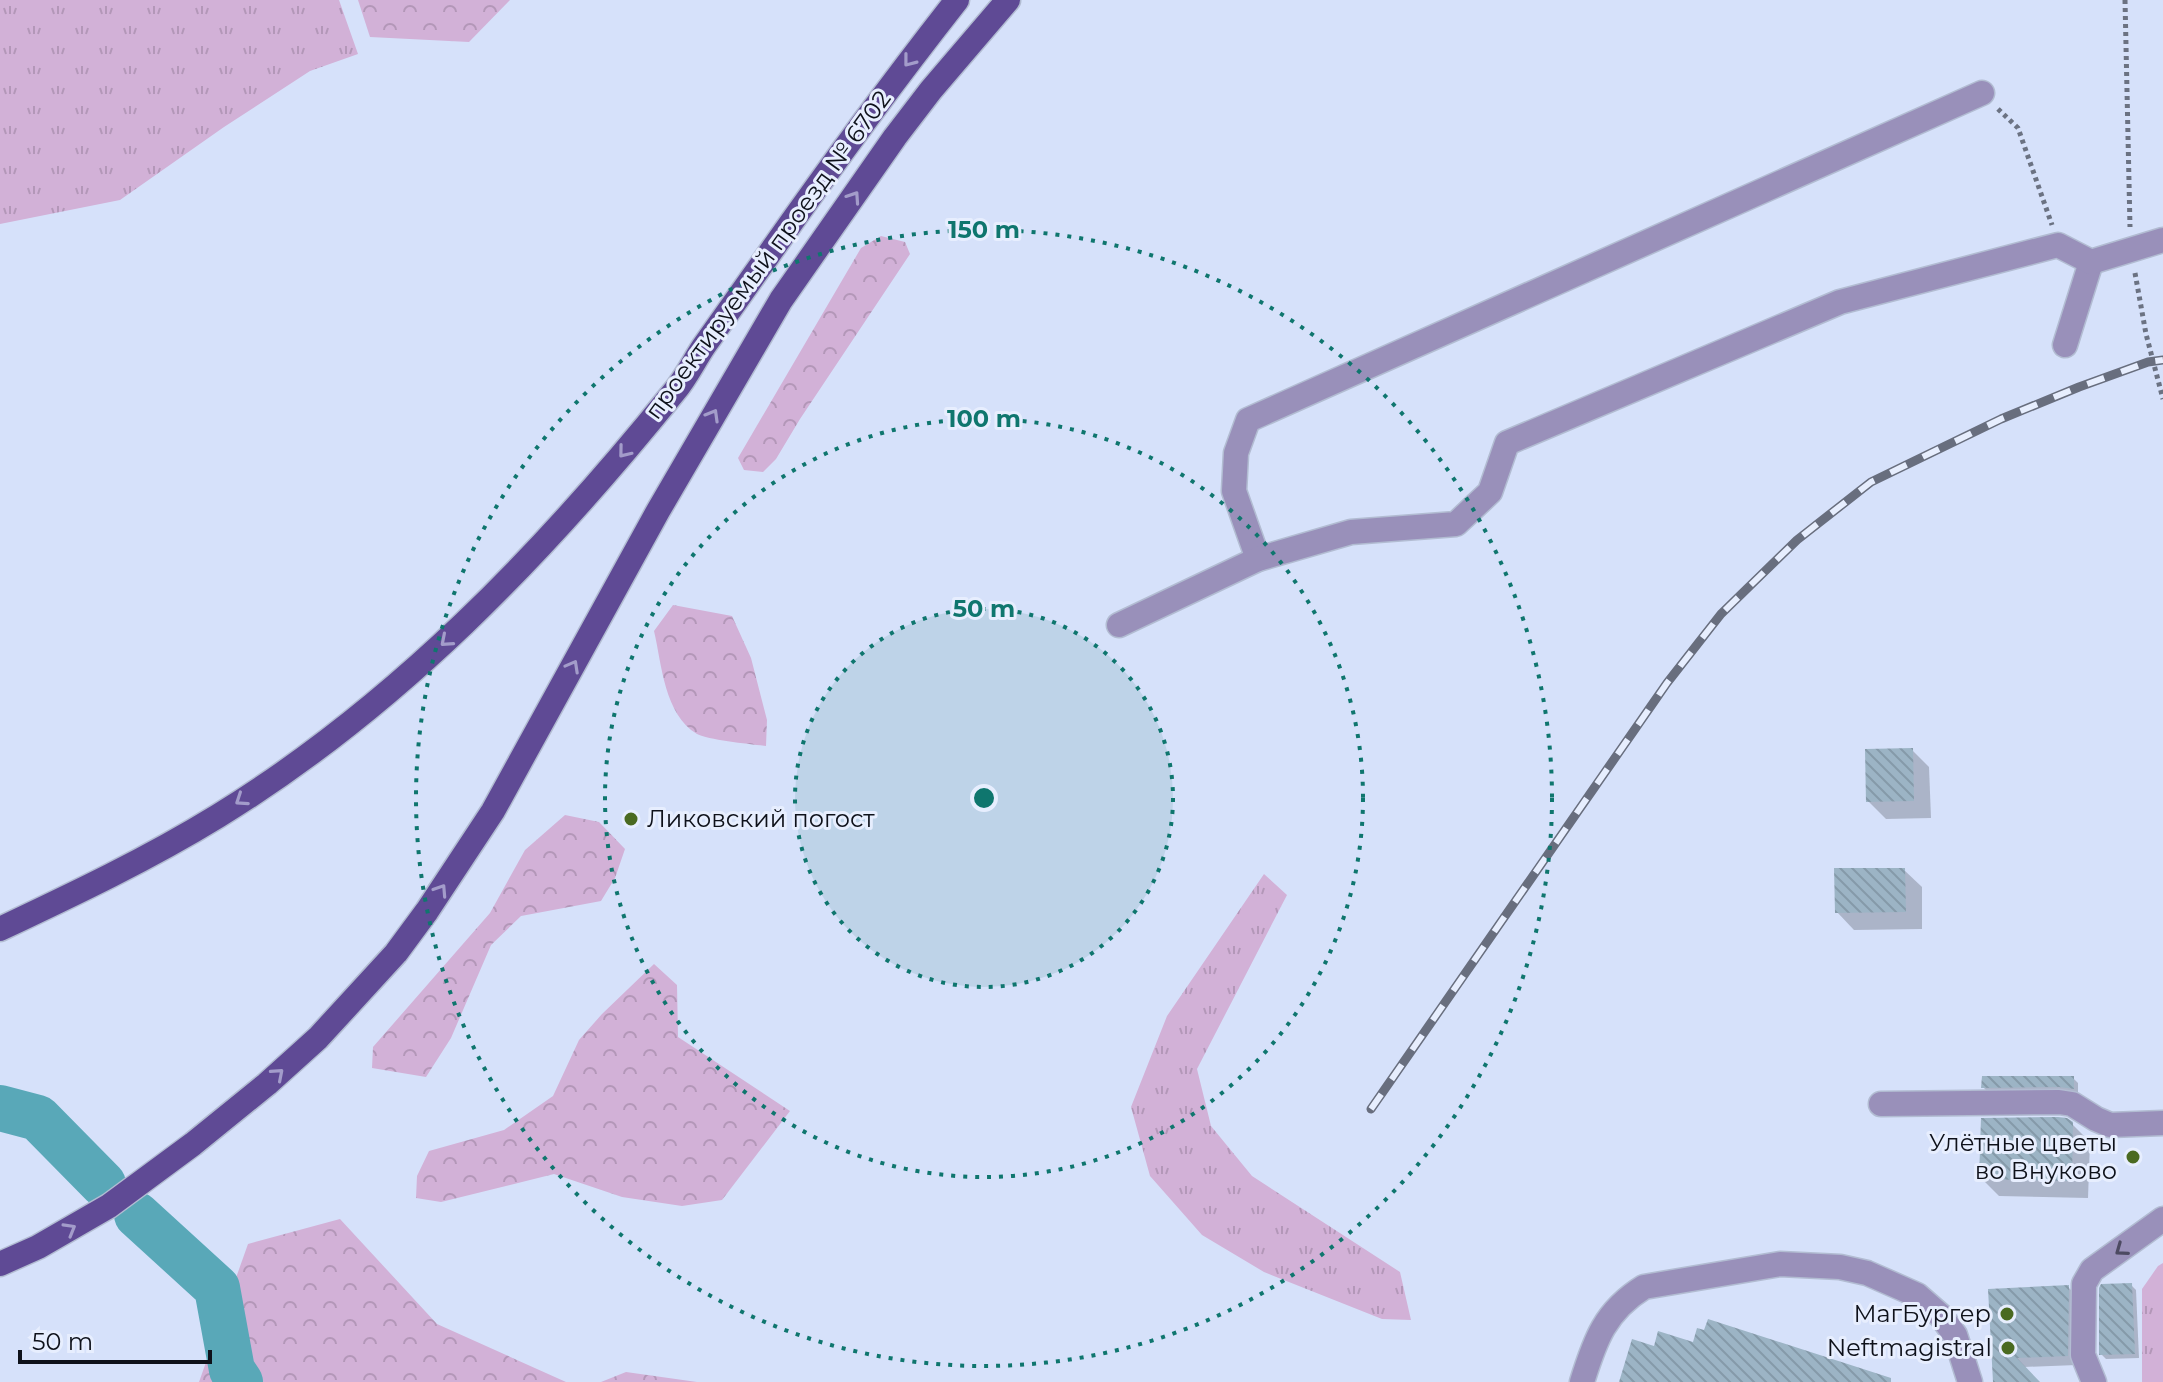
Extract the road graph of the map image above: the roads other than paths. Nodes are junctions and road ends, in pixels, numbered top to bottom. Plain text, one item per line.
1 (957, 0) edge
2 (1008, 0) edge
3 (1982, 93) road end
4 (2163, 240) edge
5 (2091, 262) junction
6 (2065, 345) dead end
7 (1258, 559) junction
8 (1119, 625) dead end
9 (0, 929) edge
10 (1881, 1104) dead end
11 (2163, 1123) edge
12 (2163, 1219) edge
13 (0, 1264) edge
14 (1582, 1382) edge
15 (1970, 1382) edge
16 (2094, 1382) edge

1 -> 9 main road, проектируемый проезд № 6702
13 -> 2 main road, проектируемый проезд № 6702
3 - 7 lane
4 - 5 lane
5 - 6 lane
5 - 7 lane
7 - 8 lane
10 - 11 lane
12 -> 16 lane
14 - 15 lane

